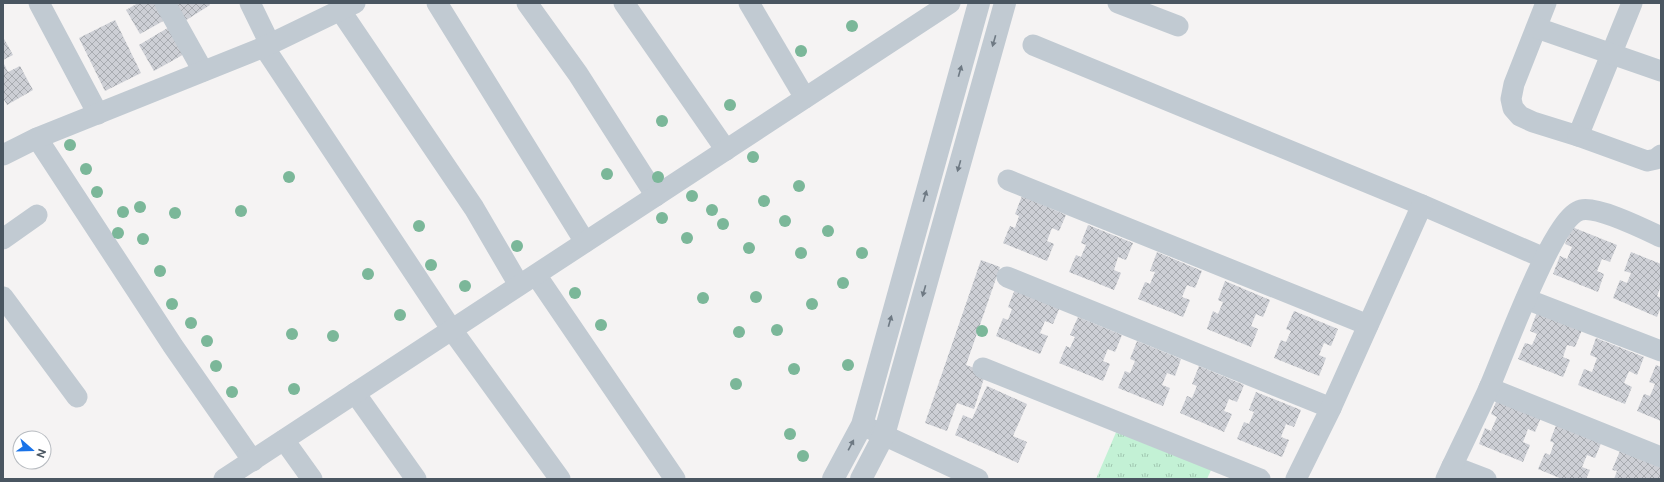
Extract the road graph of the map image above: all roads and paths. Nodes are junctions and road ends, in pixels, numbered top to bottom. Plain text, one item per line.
1 (39, 3) edge
2 (165, 3) edge
3 (250, 3) edge
4 (437, 3) edge
5 (527, 3) edge
6 (624, 3) edge
7 (749, 3) edge
8 (950, 3) edge
9 (979, 3) edge
10 (1005, 3) edge
11 (1118, 3) edge
12 (1546, 3) edge
13 (1632, 3) edge
14 (348, 7) edge
15 (1178, 26) dead end
16 (1537, 28) junction
17 (267, 45) junction
18 (1033, 45) dead end
19 (1612, 56) junction
20 (203, 71) junction
21 (1661, 71) edge
22 (805, 98) junction
23 (98, 114) junction
24 (1578, 136) junction
25 (37, 138) junction
26 (726, 150) junction
27 (3, 155) edge
28 (1661, 155) edge
29 (1008, 180) dead end
30 (656, 196) junction
31 (1422, 205) junction
32 (37, 215) dead end
33 (1661, 237) edge
34 (3, 239) edge
35 (585, 242) junction
36 (1544, 258) junction
37 (1007, 277) dead end
38 (527, 280) junction
39 (3, 297) edge
40 (1526, 299) junction
41 (1368, 325) junction
42 (452, 330) junction
43 (1661, 351) edge
44 (983, 368) dead end
45 (1489, 388) junction
46 (355, 393) junction
47 (77, 396) dead end
48 (1331, 408) junction
49 (862, 425) junction
50 (884, 435) junction
51 (284, 440) junction
52 (1661, 457) edge
53 (253, 461) junction
54 (1449, 472) edge
55 (224, 479) edge
56 (312, 479) edge
57 (416, 479) edge
58 (560, 479) edge
59 (675, 479) edge
60 (833, 479) edge
61 (861, 479) edge
62 (978, 479) edge
63 (1260, 479) edge
64 (1296, 479) edge
65 (1486, 479) edge

1 - 23 street
2 - 20 street
3 - 17 street
4 - 35 street
5 - 30 street
6 - 26 street
7 - 22 street
8 - 22 street
49 -> 9 street
10 -> 50 street
11 - 15 street
12 - 16 street
13 - 19 street
14 - 17 street
14 - 38 street
16 - 19 street
16 - 24 street
17 - 20 street
17 - 42 street
18 - 31 street
19 - 21 street
19 - 24 street
20 - 23 street
22 - 26 street
23 - 25 street
24 - 28 street
25 - 27 street
25 - 53 street
26 - 30 street
29 - 41 street
30 - 35 street
31 - 36 street
31 - 41 street
32 - 34 street
33 - 36 street
35 - 38 street
36 - 40 street
37 - 48 street
38 - 42 street
38 - 59 street
39 - 47 street
40 - 43 street
40 - 45 street
41 - 48 street
42 - 46 street
42 - 58 street
44 - 63 street
45 - 52 street
45 - 54 street
46 - 51 street
46 - 57 street
48 - 64 street
49 - 50 street
60 -> 49 street
50 - 61 street
50 - 62 street
51 - 53 street
51 - 56 street
53 - 55 street
54 - 65 street

